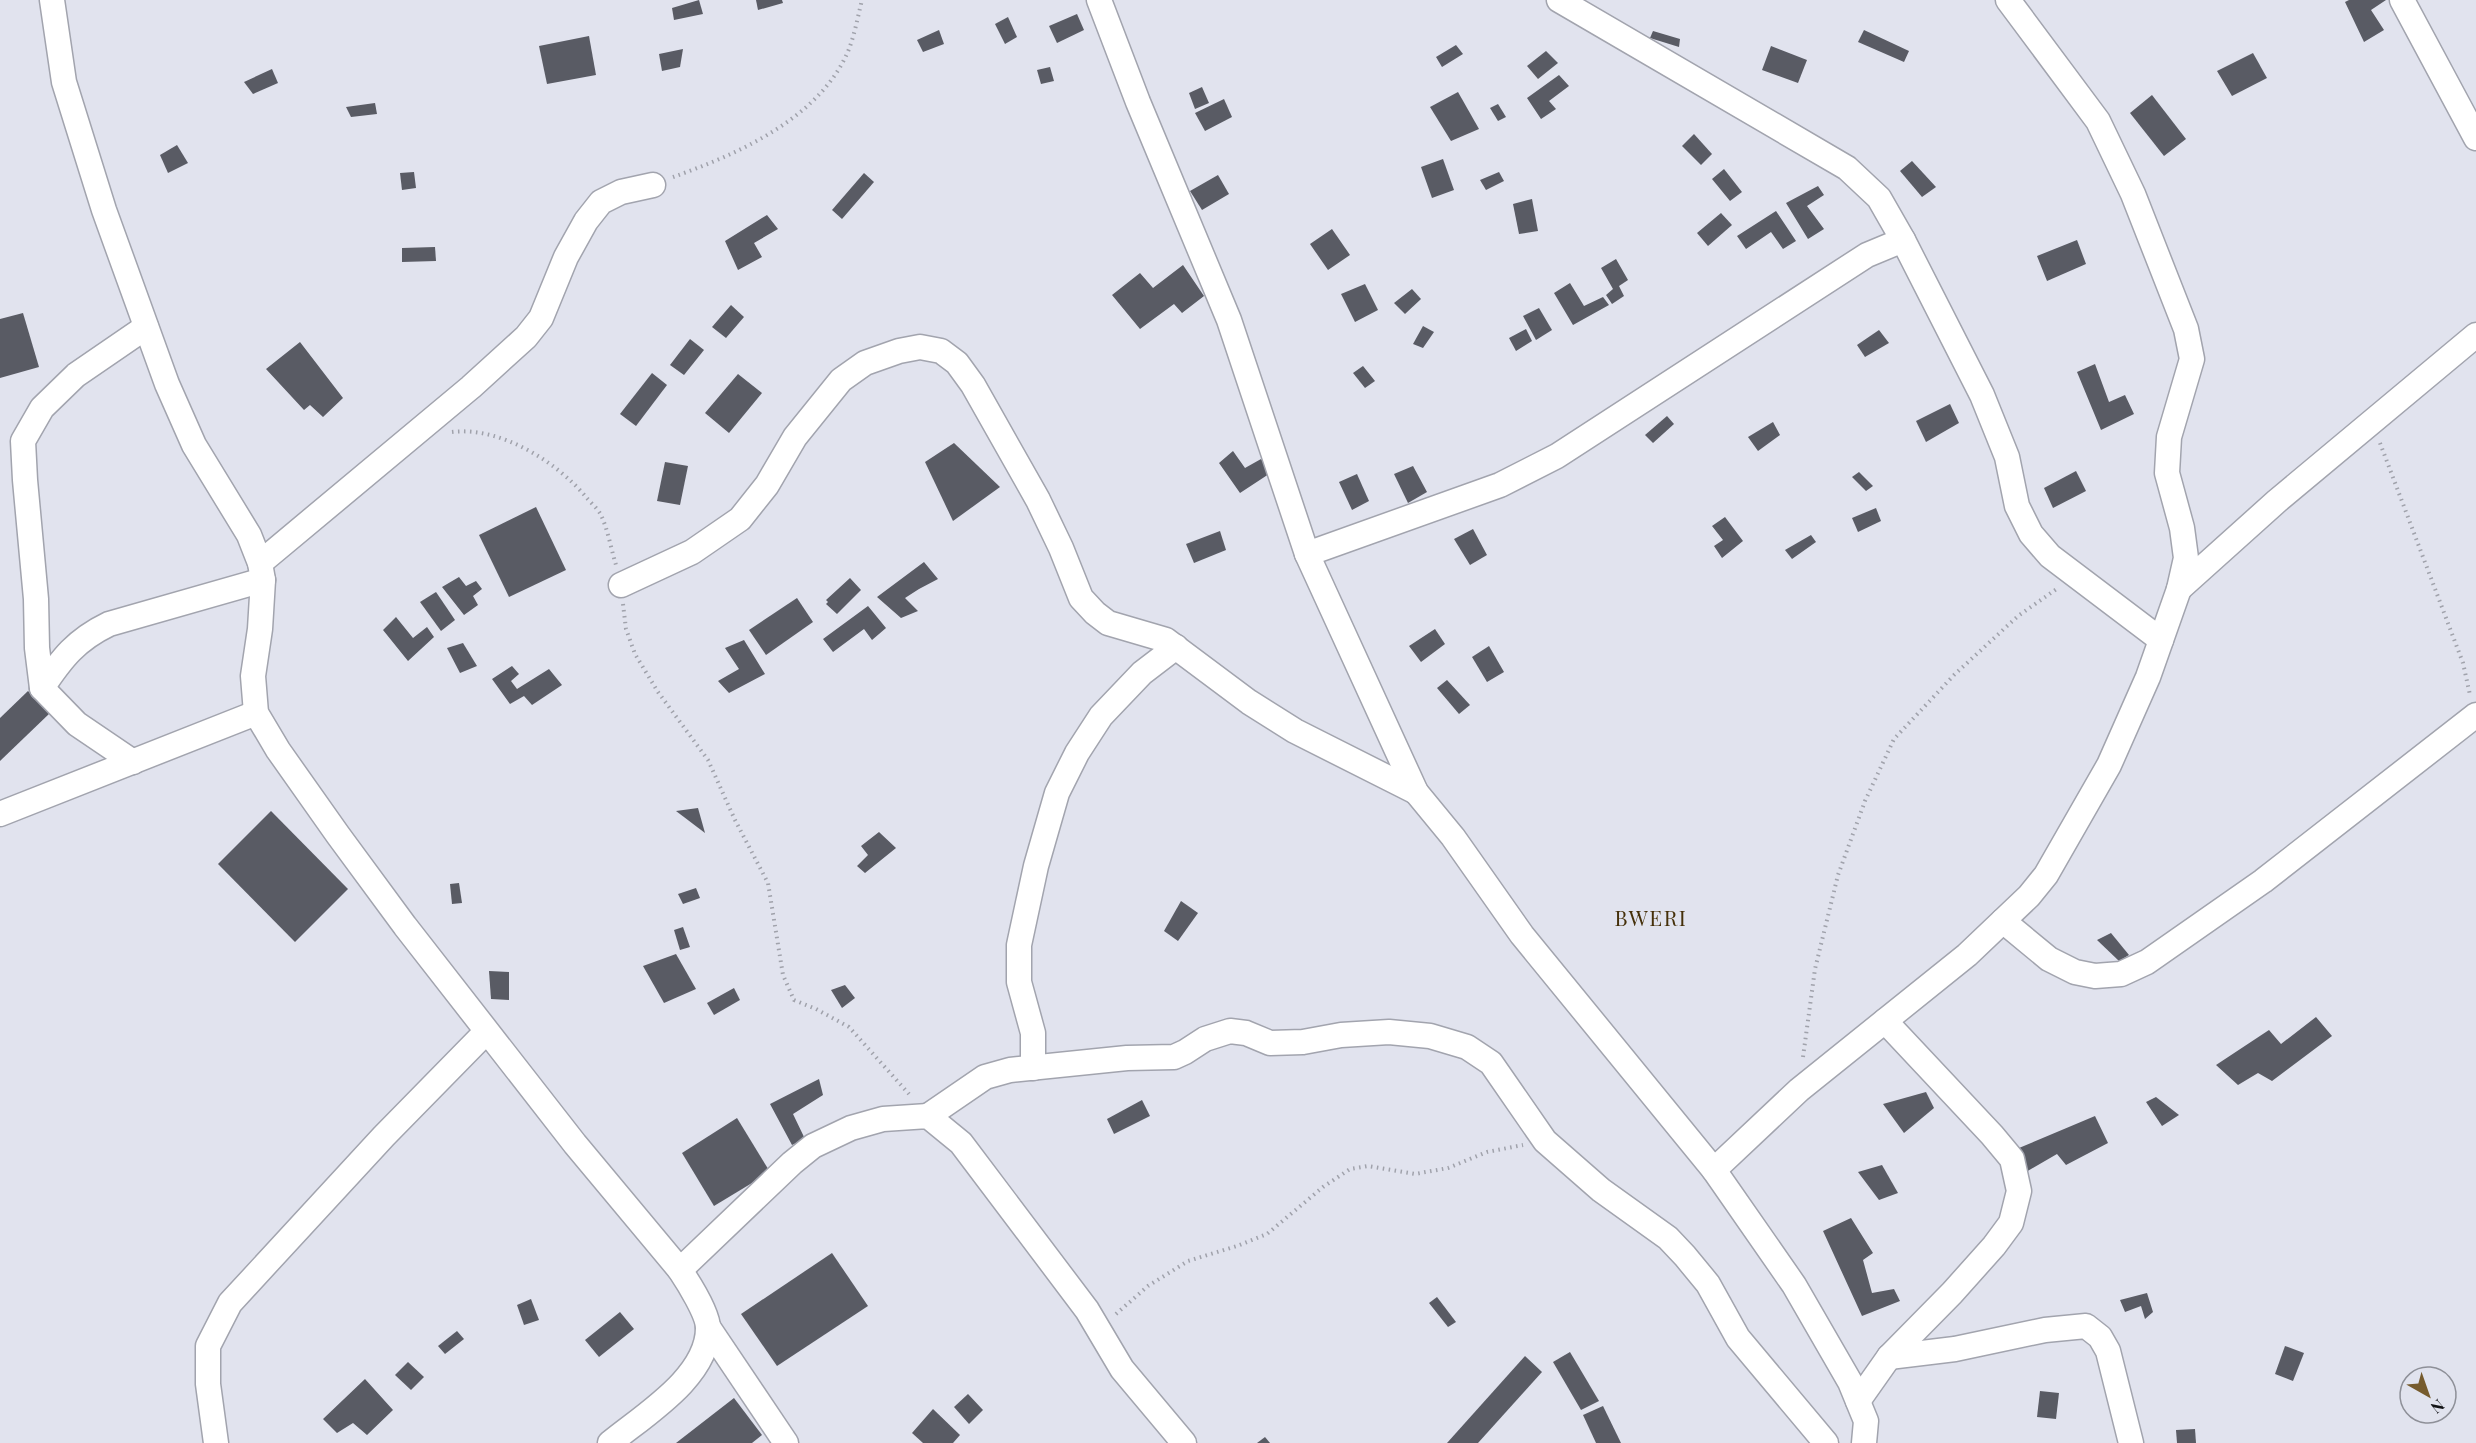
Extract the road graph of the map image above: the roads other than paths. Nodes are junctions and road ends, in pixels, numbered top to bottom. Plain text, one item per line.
1 (52, 0) edge
2 (1099, 0) edge
3 (1559, 0) edge
4 (2008, 0) edge
5 (2402, 0) edge
6 (2476, 138) edge
7 (653, 185) road end
8 (1903, 240) junction
9 (146, 327) junction
10 (2476, 335) edge
11 (1307, 554) junction
12 (261, 571) junction
13 (621, 585) road end
14 (2179, 589) junction
15 (2161, 640) junction
16 (1176, 646) junction
17 (42, 688) junction
18 (256, 713) junction
19 (2475, 716) edge
20 (133, 762) junction
21 (1416, 792) junction
22 (0, 814) edge
23 (2003, 921) junction
24 (1885, 1021) junction
25 (486, 1032) junction
26 (1033, 1068) junction
27 (928, 1116) junction
28 (1714, 1170) junction
29 (680, 1270) junction
30 (708, 1327) junction
31 (1889, 1357) junction
32 (1858, 1401) junction
33 (216, 1443) edge
34 (610, 1443) edge
35 (786, 1443) edge
36 (1184, 1443) edge
37 (1826, 1443) edge
38 (1864, 1443) edge
39 (2131, 1443) edge

1 - 9 street
2 - 11 street
3 - 8 street
4 - 14 street
5 - 6 street
7 - 12 street
8 - 11 street
8 - 15 street
9 - 12 street
9 - 17 street
10 - 14 street
11 - 21 street
12 - 17 street
12 - 18 street
13 - 16 street
14 - 15 street
15 - 23 street
16 - 21 street
16 - 26 street
17 - 20 street
18 - 20 street
18 - 25 street
19 - 23 street
20 - 22 street
21 - 28 street
23 - 24 street
24 - 28 street
24 - 31 street
25 - 29 street
25 - 33 street
26 - 27 street
26 - 37 street
27 - 29 street
27 - 36 street
28 - 32 street
29 - 30 street
30 - 34 street
30 - 35 street
31 - 32 street
31 - 39 street
32 - 38 street

